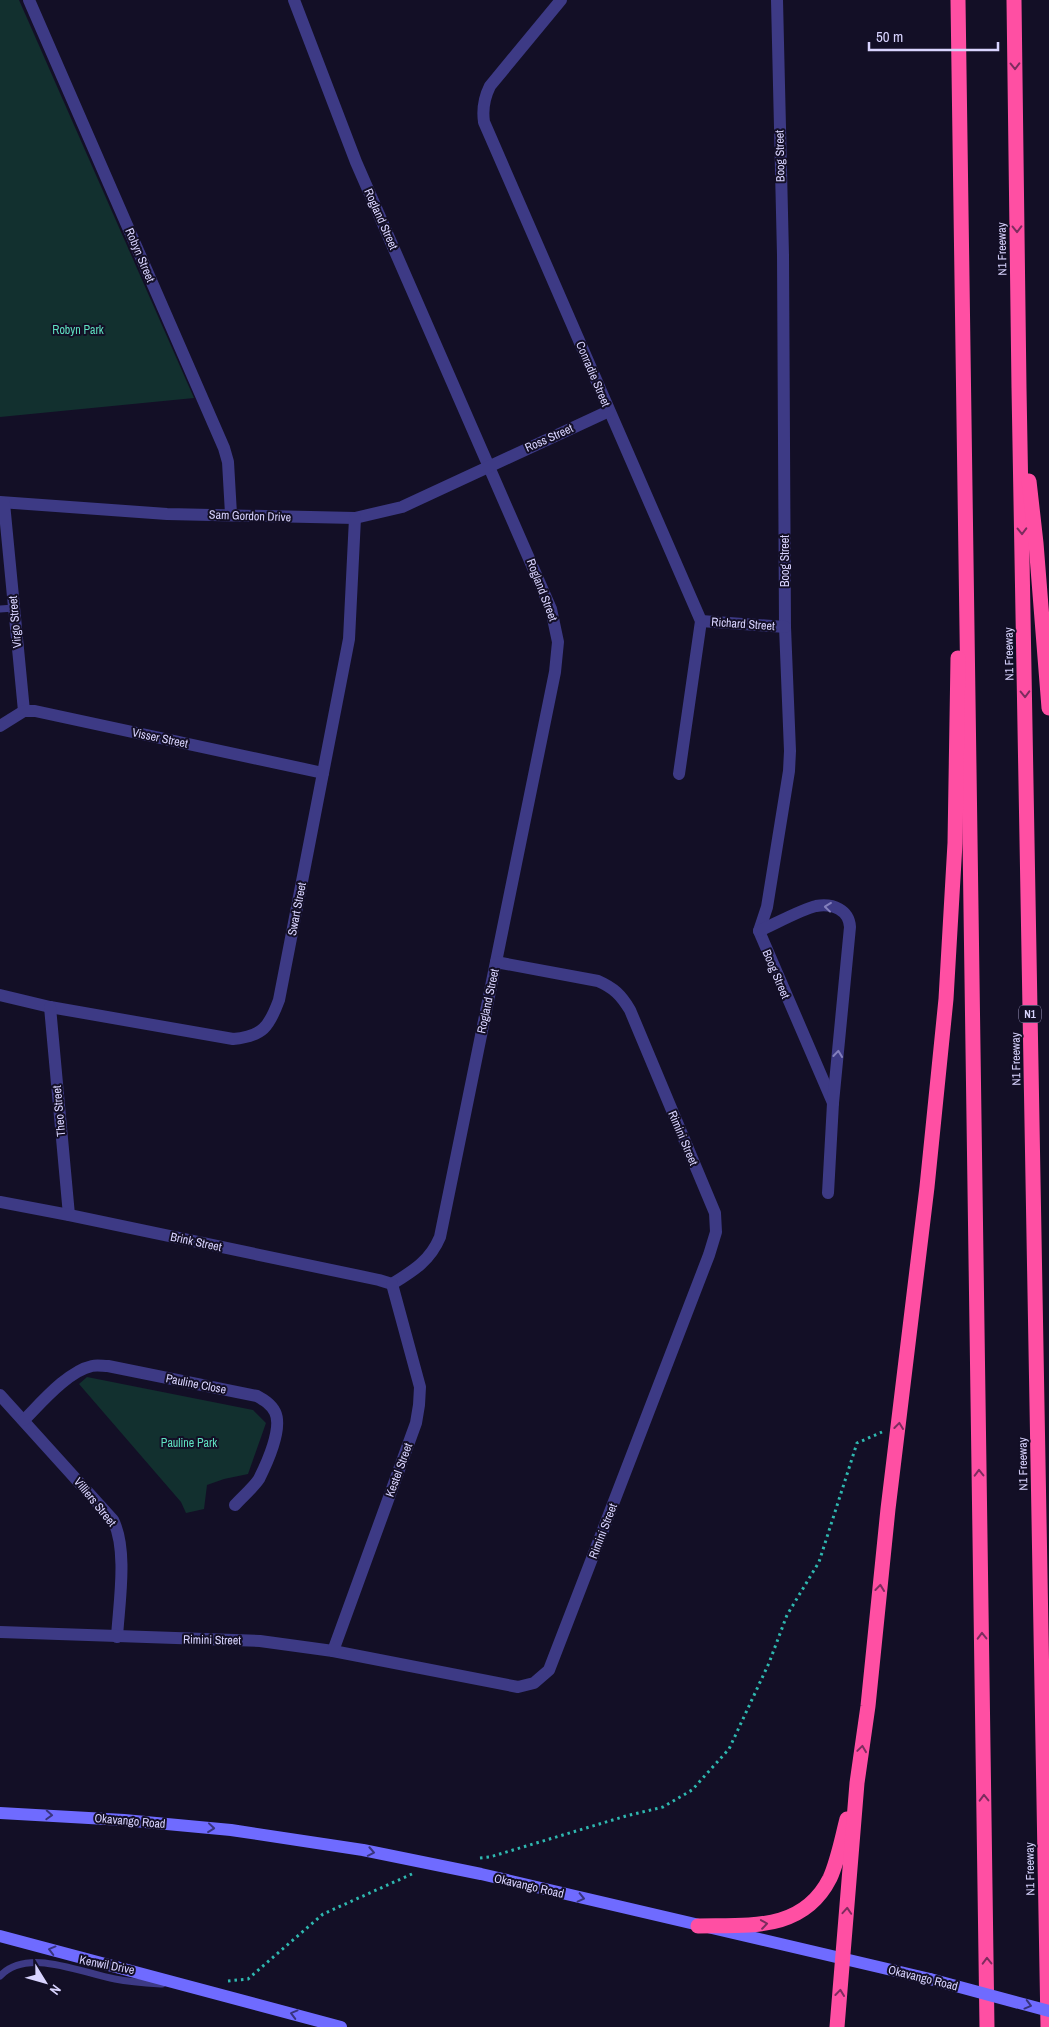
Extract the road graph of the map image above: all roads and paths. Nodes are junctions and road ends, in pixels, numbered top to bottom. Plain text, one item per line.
1 (29, 0) edge
2 (294, 0) edge
3 (561, 0) edge
4 (777, 0) edge
5 (958, 0) edge
6 (1014, 0) edge
7 (1019, 388) junction
8 (609, 411) junction
9 (489, 465) junction
10 (965, 494) junction
11 (2, 503) edge
12 (231, 514) junction
13 (355, 518) junction
14 (14, 608) junction
15 (0, 610) edge
16 (701, 621) junction
17 (785, 627) junction
18 (1049, 708) edge
19 (24, 711) junction
20 (0, 726) edge
21 (323, 773) junction
22 (679, 774) dead end
23 (759, 931) junction
24 (496, 962) junction
25 (0, 995) edge
26 (50, 1007) junction
27 (833, 1103) junction
28 (828, 1192) dead end
29 (0, 1202) edge
30 (68, 1215) junction
31 (392, 1284) junction
32 (0, 1395) edge
33 (24, 1420) junction
34 (898, 1426) junction
35 (235, 1505) dead end
36 (0, 1632) edge
37 (117, 1637) junction
38 (333, 1651) junction
39 (857, 1783) junction
40 (0, 1813) edge
41 (480, 1858) dead end
42 (430, 1864) junction
43 (698, 1926) junction
44 (0, 1936) edge
45 (844, 1960) junction
46 (0, 1976) edge
47 (221, 1981) dead end
48 (185, 1984) junction
49 (1049, 2011) edge
50 (341, 2027) edge
51 (837, 2027) edge
52 (988, 2027) edge
53 (1048, 2027) edge

1 - 12 street, Robyn Street
2 - 9 street, Rogland Street
3 - 8 street, Conradie Street
4 - 17 street, Boog Street
5 - 10 highway
6 -> 7 highway, N1 Freeway / N1
7 - 18 highway
7 -> 53 highway, N1 Freeway / N1
8 - 9 street, Ross Street
8 - 16 street, Conradie Street
9 - 13 street, Sam Gordon Drive
9 - 24 street, Rogland Street
34 -> 10 highway
52 -> 10 highway
11 - 12 street, Sam Gordon Drive
11 - 14 street, Virgo Street
12 - 13 street, Sam Gordon Drive
13 - 21 street, Swart Street
14 - 15 lane
14 - 19 street, Virgo Street
16 - 17 street, Richard Street
16 - 22 street
17 - 23 street, Boog Street
19 - 20 street
19 - 21 street, Visser Street
21 - 26 street, Swart Street
23 - 27 street, Boog Street
27 -> 23 street
24 - 31 street, Rogland Street
24 - 38 street, Rimini Street
25 - 26 street, Swart Street
26 - 30 street, Theo Street
27 - 28 street
29 - 30 street, Brink Street
30 - 31 street, Brink Street
31 - 38 street, Kestel Street
32 - 33 street, Villiers Street
33 - 35 street, Pauline Close
33 - 37 street, Villiers Street
39 -> 34 highway
34 - 41 path
36 - 37 street, Rimini Street
37 - 38 street, Rimini Street
43 -> 39 highway
45 -> 39 highway
40 -> 42 main road, Okavango Road
42 -> 43 main road, Okavango Road
42 - 47 path
43 - 45 main road, Okavango Road
48 -> 44 main road
45 -> 49 main road, Okavango Road, bridge
51 -> 45 highway
46 - 48 lane, Kenwil Drive
50 -> 48 main road

